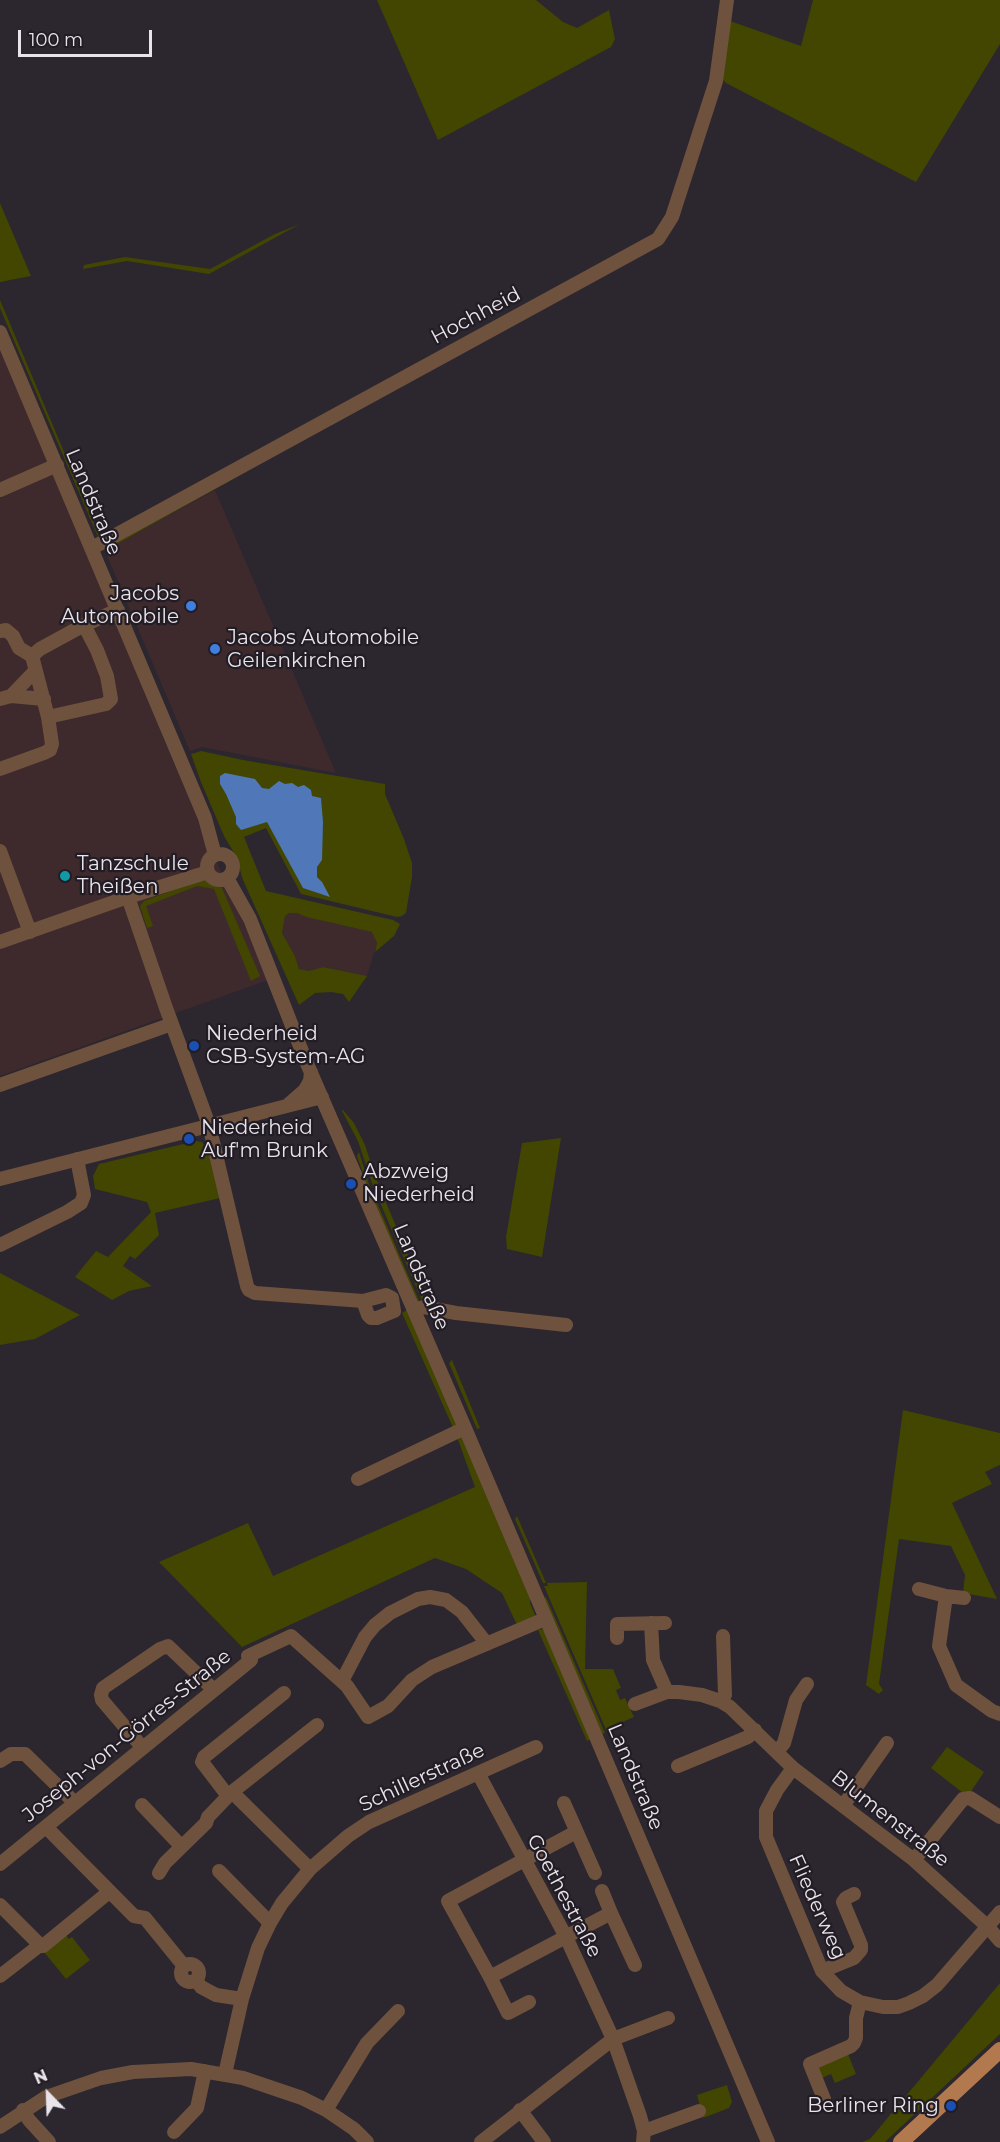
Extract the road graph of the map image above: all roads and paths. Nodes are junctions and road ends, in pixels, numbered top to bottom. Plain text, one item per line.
1 (728, 0) edge
2 (0, 332) edge
3 (57, 465) junction
4 (0, 490) edge
5 (92, 548) junction
6 (118, 610) junction
7 (84, 625) junction
8 (0, 631) edge
9 (32, 656) junction
10 (35, 671) junction
11 (5, 697) edge
12 (44, 699) junction
13 (48, 717) junction
14 (0, 769) edge
15 (0, 851) edge
16 (215, 855) junction
17 (208, 872) junction
18 (227, 878) junction
19 (128, 897) junction
20 (30, 932) junction
21 (0, 942) edge
22 (172, 1024) junction
23 (311, 1072) junction
24 (0, 1085) edge
25 (322, 1097) junction
26 (287, 1106) junction
27 (209, 1125) junction
28 (77, 1159) junction
29 (0, 1179) edge
30 (0, 1245) edge
31 (363, 1300) dead end
32 (414, 1310) junction
33 (566, 1325) dead end
34 (465, 1428) junction
35 (358, 1479) dead end
36 (920, 1589) dead end
37 (946, 1596) junction
38 (964, 1598) dead end
39 (545, 1619) junction
40 (651, 1623) junction
41 (665, 1623) dead end
42 (723, 1636) dead end
43 (617, 1638) dead end
44 (488, 1644) junction
45 (342, 1681) junction
46 (807, 1684) dead end
47 (214, 1690) junction
48 (667, 1692) junction
49 (284, 1693) dead end
50 (720, 1701) junction
51 (635, 1704) dead end
52 (1000, 1714) edge
53 (317, 1725) dead end
54 (755, 1730) junction
55 (887, 1743) dead end
56 (142, 1747) junction
57 (536, 1747) dead end
58 (777, 1752) junction
59 (0, 1761) edge
60 (678, 1766) dead end
61 (793, 1768) junction
62 (478, 1773) junction
63 (230, 1794) junction
64 (75, 1803) junction
65 (564, 1803) dead end
66 (142, 1805) dead end
67 (843, 1806) junction
68 (1000, 1816) edge
69 (46, 1827) junction
70 (576, 1832) junction
71 (182, 1845) junction
72 (2, 1859) edge
73 (523, 1859) junction
74 (914, 1860) junction
75 (310, 1869) junction
76 (219, 1871) dead end
77 (159, 1873) dead end
78 (595, 1873) dead end
79 (602, 1891) dead end
80 (110, 1892) junction
81 (854, 1894) dead end
82 (0, 1905) edge
83 (1000, 1912) edge
84 (611, 1913) junction
85 (270, 1923) junction
86 (988, 1927) junction
87 (566, 1936) junction
88 (1000, 1941) edge
89 (40, 1945) junction
90 (635, 1965) dead end
91 (822, 1971) junction
92 (0, 1976) edge
93 (490, 1977) junction
94 (242, 1999) junction
95 (529, 2002) dead end
96 (860, 2002) junction
97 (398, 2011) dead end
98 (668, 2018) dead end
99 (613, 2039) junction
100 (1000, 2050) edge
101 (205, 2071) junction
102 (225, 2074) junction
103 (824, 2099) dead end
104 (23, 2110) junction
105 (326, 2110) junction
106 (520, 2110) junction
107 (699, 2111) dead end
108 (0, 2127) edge
109 (174, 2133) dead end
110 (644, 2136) edge
111 (49, 2142) edge
112 (367, 2142) edge
113 (481, 2142) edge
114 (544, 2142) edge
115 (768, 2142) edge
116 (901, 2142) edge

1 - 5 street, Hochheid
2 - 3 street, Landstraße
3 - 4 street
3 - 5 street, Landstraße
5 - 6 street, Landstraße
6 - 7 street
6 - 16 street, Landstraße
7 - 9 street
7 - 13 street
8 - 9 street
9 - 10 street
10 - 11 street
10 - 12 street
11 - 12 street
12 - 13 street
13 - 14 street
15 - 20 street
16 - 17 street
16 - 18 street, Landstraße
17 - 18 street
17 - 19 street
18 - 23 street, Landstraße
19 - 20 street
19 - 22 street
20 - 21 street
22 - 24 street
22 - 27 street
23 - 25 street, Landstraße
23 - 26 street
25 - 26 street
25 - 32 street, Landstraße
26 - 27 street
27 - 28 street
27 - 31 street
28 - 29 street
28 - 30 street
32 - 33 street
32 - 34 street, Landstraße
34 - 35 street
34 - 39 street, Landstraße
36 - 37 street
37 - 38 street
37 - 52 street
39 - 44 street
39 - 115 street, Landstraße
40 - 41 street
40 - 43 street
40 - 48 street
42 - 50 street
44 - 45 street
44 - 45 street
45 - 47 street, Joseph-von-Görres-Straße
46 - 58 street
47 - 56 street, Joseph-von-Görres-Straße
47 - 56 street
48 - 50 street, Blumenstraße
48 - 51 street, Blumenstraße
49 - 63 street
50 - 54 street, Blumenstraße
53 - 63 street
54 - 58 street, Blumenstraße
54 - 60 street
55 - 67 street
56 - 64 street, Joseph-von-Görres-Straße
57 - 62 street, Schillerstraße
58 - 61 street, Blumenstraße
59 - 64 street
61 - 67 street, Blumenstraße
61 - 91 street, Fliederweg
62 - 73 street, Goethestraße
62 - 75 street, Schillerstraße
63 - 71 street
63 - 75 street
64 - 69 street, Joseph-von-Görres-Straße
65 - 70 street
66 - 71 street
67 - 74 street, Blumenstraße
68 - 74 street
69 - 72 street, Joseph-von-Görres-Straße
69 - 80 street
70 - 73 street
70 - 78 street
71 - 77 street
73 - 87 street, Goethestraße
73 - 93 street
74 - 86 street, Blumenstraße
75 - 85 street, Schillerstraße
76 - 85 street
79 - 84 street
80 - 89 street
80 - 94 street
81 - 91 street
82 - 89 street
83 - 86 street, Fliederweg
84 - 87 street
84 - 90 street
85 - 94 street, Schillerstraße
86 - 88 street, Blumenstraße
86 - 96 street, Fliederweg
87 - 93 street
87 - 99 street, Goethestraße
89 - 92 street
91 - 96 street, Fliederweg
93 - 95 street
94 - 102 street, Schillerstraße
96 - 103 street
97 - 105 street
98 - 99 street
99 - 106 street
99 - 110 street, Goethestraße
100 - 116 main road
101 - 102 street
101 - 104 street
101 - 109 street
102 - 105 street
104 - 108 street
104 - 111 street
105 - 112 street
106 - 113 street
106 - 114 street
107 - 110 street, Goethestraße

